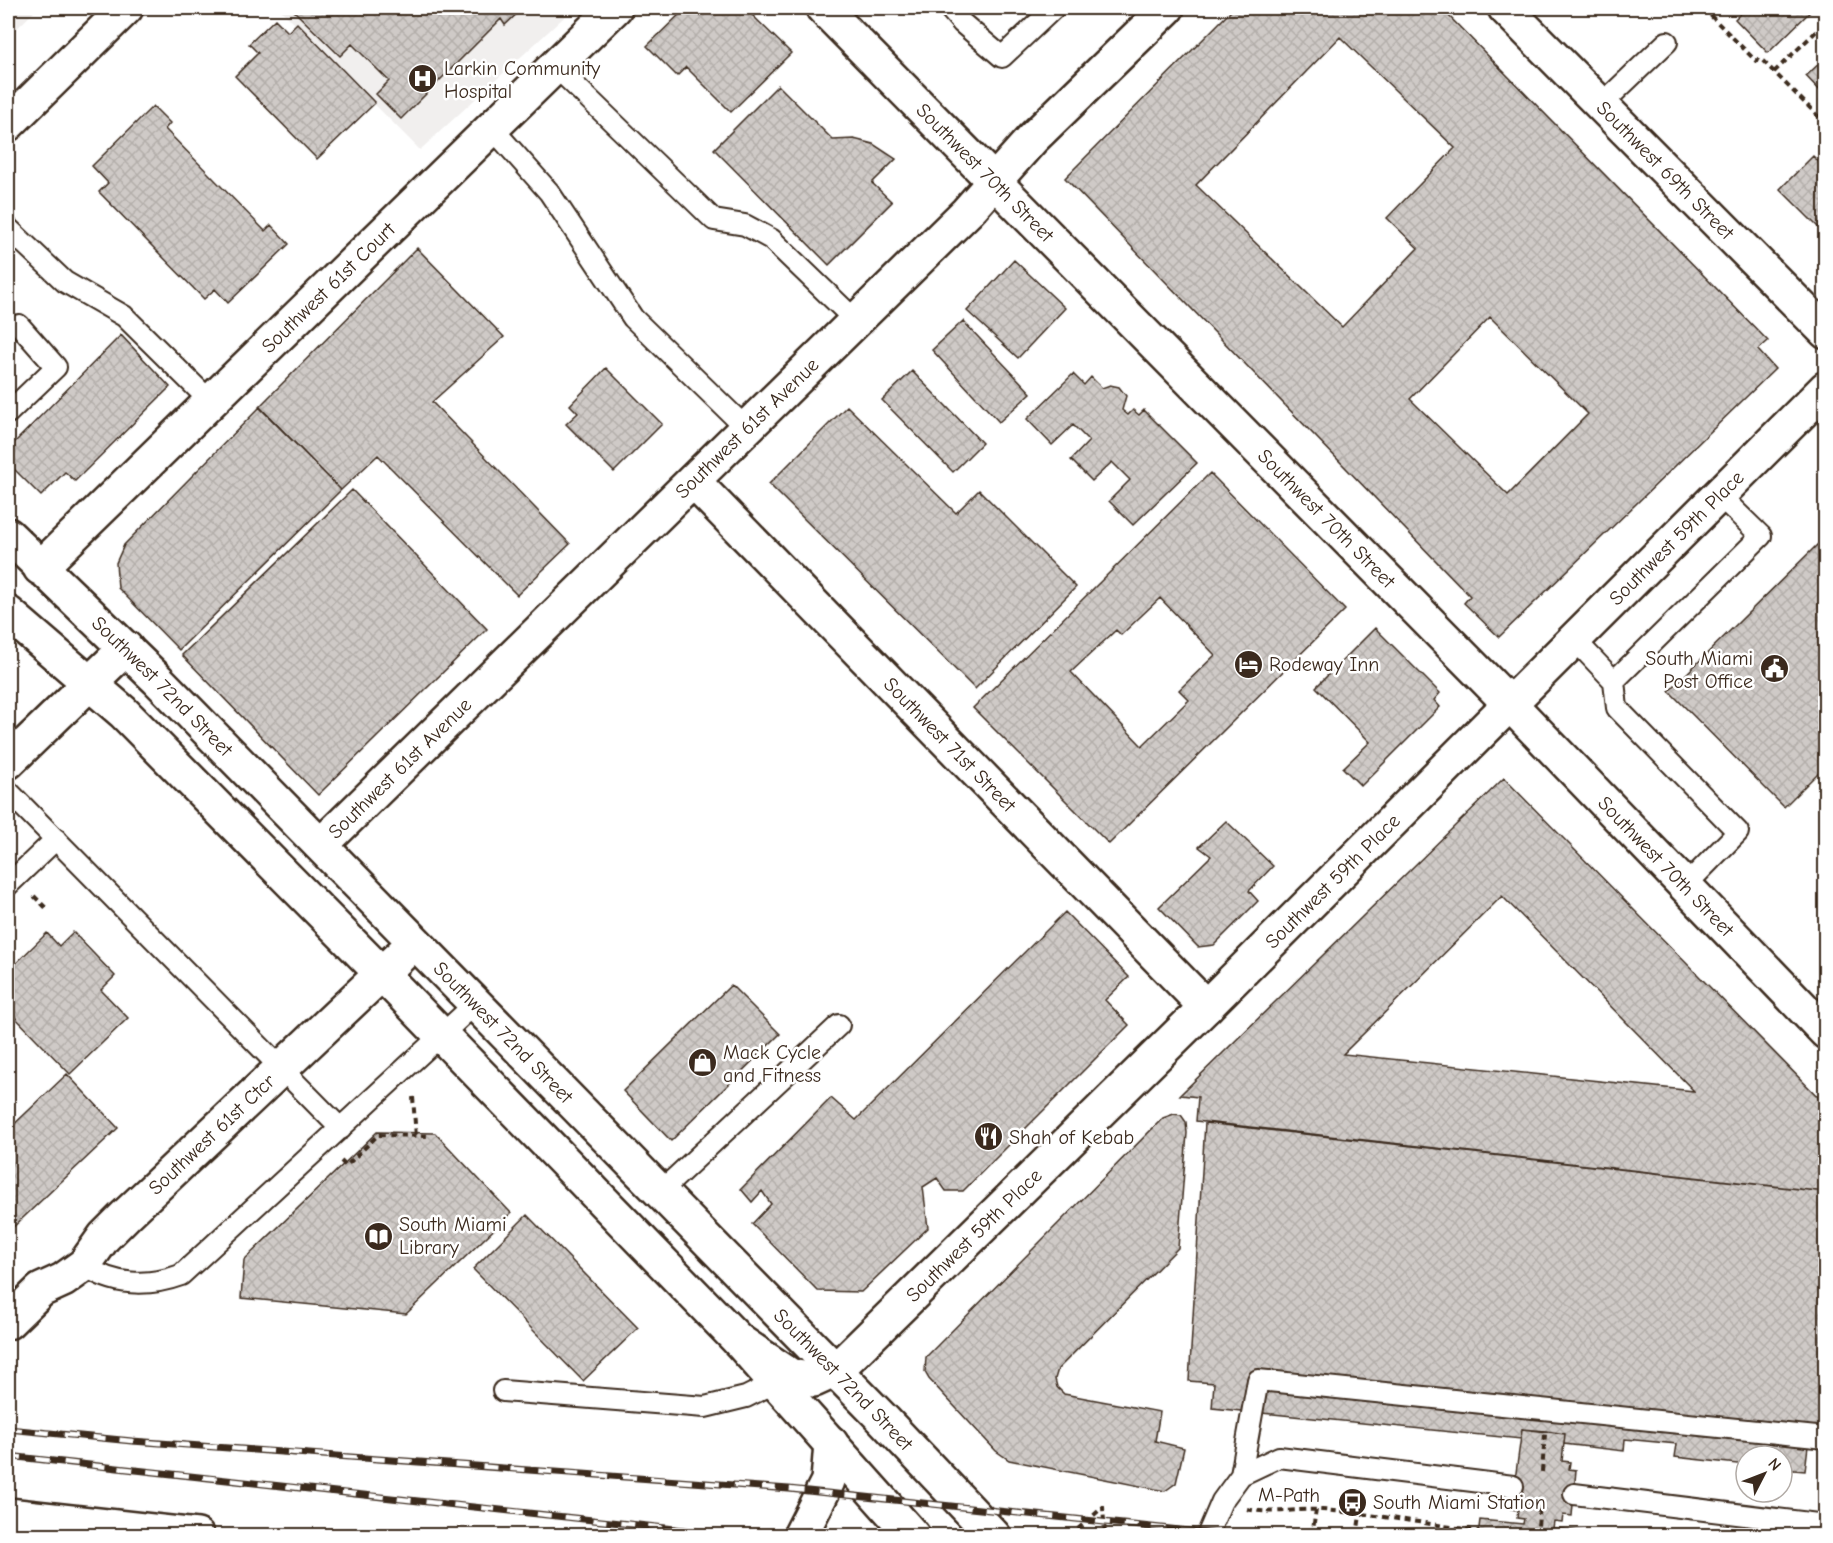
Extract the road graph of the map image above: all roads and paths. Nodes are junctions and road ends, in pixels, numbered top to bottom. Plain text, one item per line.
1 (126, 8) edge
2 (615, 8) edge
3 (823, 8) edge
4 (949, 8) edge
5 (1054, 8) edge
6 (1167, 8) edge
7 (1505, 8) edge
8 (1703, 8) edge
9 (1712, 8) edge
10 (1708, 12) junction
11 (1826, 22) edge
12 (1667, 42) dead end
13 (556, 67) junction
14 (1774, 72) junction
15 (1601, 105) junction
16 (8, 124) edge
17 (1826, 124) edge
18 (493, 129) junction
19 (994, 183) junction
20 (8, 228) edge
21 (856, 321) junction
22 (19, 325) dead end
23 (1826, 332) edge
24 (1826, 388) edge
25 (212, 402) junction
26 (8, 413) edge
27 (746, 428) junction
28 (693, 481) junction
29 (1718, 494) junction
30 (8, 536) edge
31 (40, 568) junction
32 (8, 613) edge
33 (1573, 638) junction
34 (126, 648) junction
35 (1614, 681) junction
36 (89, 682) junction
37 (1508, 702) junction
38 (8, 762) edge
39 (8, 791) edge
40 (56, 839) junction
41 (321, 845) junction
42 (8, 885) edge
43 (1685, 886) junction
44 (30, 891) dead end
45 (48, 910) dead end
46 (414, 943) junction
47 (382, 974) junction
48 (475, 1004) junction
49 (1206, 1007) junction
50 (839, 1026) dead end
51 (1826, 1032) edge
52 (441, 1036) junction
53 (281, 1069) junction
54 (413, 1093) dead end
55 (340, 1129) junction
56 (431, 1136) dead end
57 (416, 1137) junction
58 (346, 1166) dead end
59 (660, 1192) junction
60 (84, 1265) junction
61 (8, 1322) edge
62 (739, 1341) junction
63 (836, 1370) junction
64 (776, 1382) junction
65 (503, 1391) dead end
66 (1546, 1431) dead end
67 (1826, 1438) edge
68 (831, 1443) junction
69 (1542, 1472) dead end
70 (1241, 1475) junction
71 (1513, 1486) dead end
72 (1574, 1494) dead end
73 (1540, 1506) dead end
74 (1241, 1508) dead end
75 (1316, 1510) junction
76 (8, 1515) edge
77 (1359, 1515) junction
78 (1826, 1524) edge
79 (1479, 1531) dead end
80 (196, 1536) edge
81 (800, 1536) edge
82 (913, 1536) edge
83 (994, 1536) edge
84 (1070, 1536) edge
85 (1105, 1536) edge
86 (1207, 1536) edge
87 (1312, 1536) edge
88 (1357, 1536) edge
89 (1537, 1536) edge

1 - 16 main road
2 - 13 main road, Southwest 61st Court
3 - 19 main road, Southwest 70th Street
4 - 5 lane
6 - 19 main road, Southwest 61st Avenue
7 - 15 main road, Southwest 69th Street
8 - 10 path
9 - 10 path
10 - 14 path
11 - 14 path
12 - 15 lane
13 - 18 main road, Southwest 61st Court
13 - 21 lane
14 - 17 path
15 - 23 main road, Southwest 69th Street
18 - 25 main road, Southwest 61st Court
18 - 27 lane
19 - 21 main road, Southwest 61st Avenue
19 - 37 main road, Southwest 70th Street
20 - 25 lane
21 - 27 main road, Southwest 61st Avenue
22 - 26 lane
24 - 29 main road, Southwest 59th Place
25 - 31 main road, Southwest 61st Court
27 - 28 main road, Southwest 61st Avenue
28 - 41 main road, Southwest 61st Avenue
28 - 49 main road, Southwest 71st Street
29 - 33 main road, Southwest 59th Place
29 - 35 lane
30 - 31 main road, Southwest 72nd Street
31 - 34 main road, Southwest 72nd Street
32 - 36 main road
33 - 35 lane
33 - 37 main road, Southwest 59th Place
34 - 36 main road
34 - 41 main road, Southwest 72nd Street
35 - 43 lane
36 - 38 main road
36 - 47 main road
37 - 43 main road, Southwest 70th Street
37 - 49 main road, Southwest 59th Place
39 - 40 lane
40 - 42 lane
40 - 53 lane
41 - 46 main road, Southwest 72nd Street
43 - 51 main road, Southwest 70th Street
44 - 45 path
46 - 47 main road, Southwest 61st Ctcr
46 - 48 main road, Southwest 72nd Street
47 - 52 main road
47 - 53 main road, Southwest 61st Ctcr
48 - 52 lane
48 - 59 main road, Southwest 72nd Street
49 - 63 main road, Southwest 59th Place
50 - 59 lane
52 - 55 lane
52 - 62 main road
53 - 55 lane
53 - 60 main road, Southwest 61st Ctcr
54 - 57 path
55 - 60 lane
56 - 57 path
57 - 58 path
59 - 63 main road, Southwest 72nd Street
60 - 61 main road, Southwest 61st Ctcr
62 - 63 main road
62 - 64 main road
63 - 83 main road, Southwest 72nd Street
64 - 65 lane
64 - 68 main road
66 - 69 path
67 - 70 lane
68 - 81 main road
68 - 82 main road
70 - 71 lane
70 - 86 lane
72 - 78 lane
73 - 89 path
74 - 75 path, M-Path
75 - 77 path, M-Path
75 - 87 path
76 - 80 main road
77 - 79 path, M-Path
77 - 88 path
84 - 85 path

